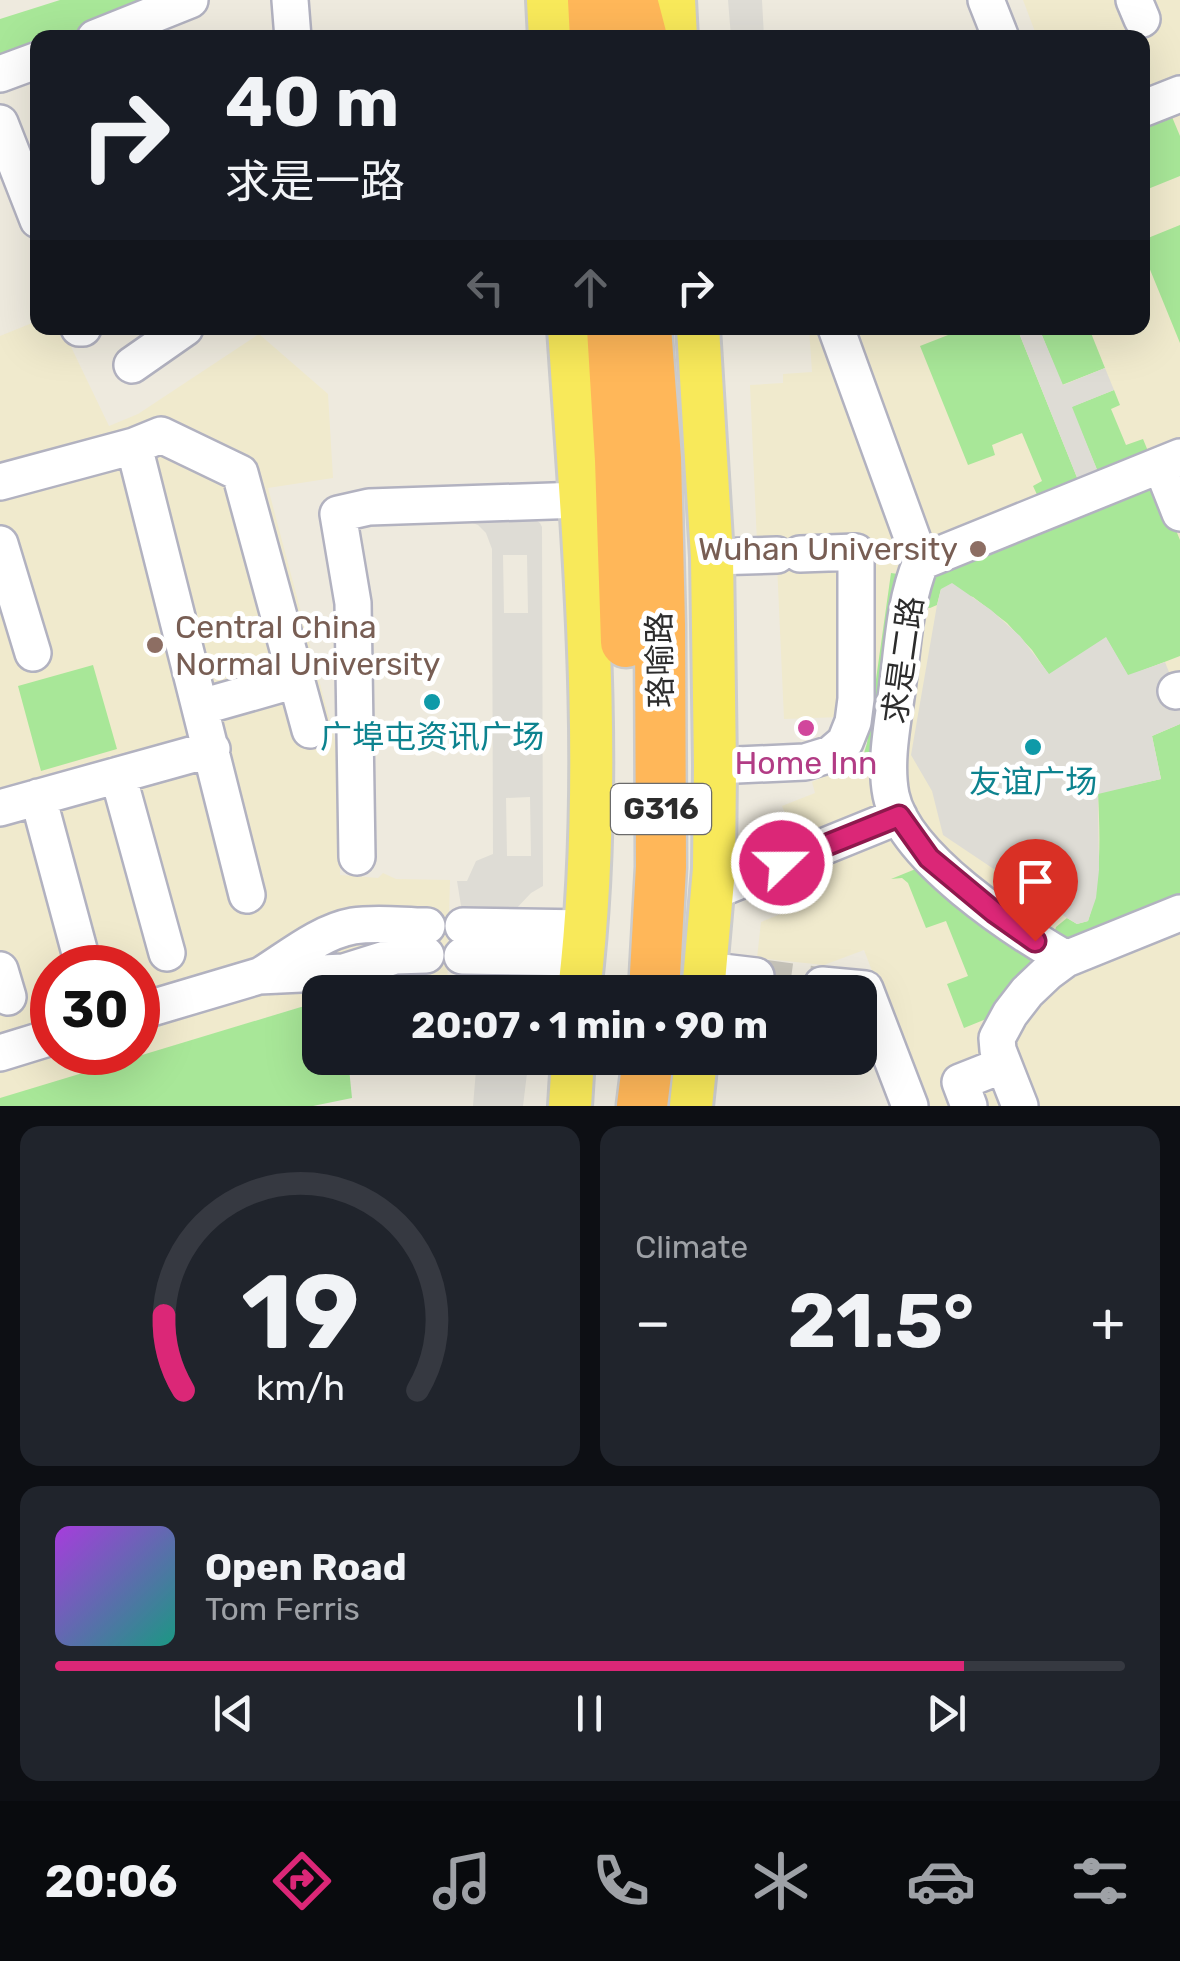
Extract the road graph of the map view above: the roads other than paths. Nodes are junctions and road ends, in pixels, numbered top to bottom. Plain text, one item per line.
1 (190, 0) edge
2 (290, 0) edge
3 (548, 0) edge
4 (592, 0) edge
5 (631, 0) edge
6 (674, 0) edge
7 (986, 0) edge
8 (115, 30) edge
9 (292, 30) edge
10 (550, 30) edge
11 (594, 30) edge
12 (632, 30) edge
13 (640, 30) edge
14 (676, 30) edge
15 (998, 30) edge
16 (1180, 94) edge
17 (1150, 105) edge
18 (0, 123) edge
19 (30, 200) edge
20 (175, 335) edge
21 (569, 335) edge
22 (612, 335) edge
23 (647, 335) edge
24 (698, 335) edge
25 (839, 335) edge
26 (132, 365) dead end
27 (134, 446) junction
28 (1170, 461) edge
29 (0, 482) edge
30 (581, 500) junction
31 (1180, 512) edge
32 (0, 544) edge
33 (712, 557) junction
34 (922, 562) junction
35 (32, 653) dead end
36 (296, 680) junction
37 (202, 707) junction
38 (310, 730) dead end
39 (212, 749) junction
40 (716, 766) junction
41 (118, 775) junction
42 (38, 797) junction
43 (895, 806) junction
44 (0, 808) edge
45 (357, 857) dead end
46 (714, 880) junction
47 (248, 895) dead end
48 (1180, 913) edge
49 (374, 925) junction
50 (462, 941) dead end
51 (78, 945) edge
52 (167, 953) dead end
53 (582, 959) edge
54 (1066, 959) junction
55 (378, 960) junction
56 (621, 975) edge
57 (655, 975) edge
58 (705, 975) edge
59 (259, 976) junction
60 (160, 1005) edge
61 (877, 1021) edge
62 (30, 1044) edge
63 (0, 1053) edge
64 (1003, 1065) junction
65 (572, 1075) edge
66 (612, 1075) edge
67 (646, 1075) edge
68 (694, 1075) edge
69 (570, 1106) edge
70 (608, 1106) edge
71 (642, 1106) edge
72 (691, 1106) edge
73 (910, 1106) edge
74 (969, 1106) edge
75 (1020, 1106) edge

1 - 8 street
2 - 9 street
3 - 10 main road
4 - 11 highway
5 - 12 highway
5 - 13 highway
6 - 14 main road
7 - 15 street
16 - 17 street
18 - 19 street
20 - 26 street
21 - 30 main road
22 - 56 highway, 珞喻路
23 - 57 highway, 珞喻路 / G316
24 - 33 main road
25 - 34 street
27 - 29 street
27 - 36 street
27 - 37 street
28 - 31 street
28 - 34 street, 求是二路
30 - 45 street
30 - 53 main road
32 - 35 street
33 - 40 main road
33 - 40 street
34 - 43 street, 求是二路
36 - 37 street
36 - 38 street
37 - 39 street
39 - 41 street
39 - 47 street
40 - 46 main road
41 - 42 street
41 - 52 street
42 - 44 street
42 - 51 street
43 - 46 street
43 - 54 street
46 - 58 main road
48 - 54 street
49 - 55 street
49 - 55 street
49 - 59 street
50 - 53 street
54 - 64 street
55 - 59 street
59 - 60 street
61 - 73 street
62 - 63 street
64 - 74 street
64 - 75 street
65 - 69 main road
66 - 70 highway
67 - 71 highway
68 - 72 main road

